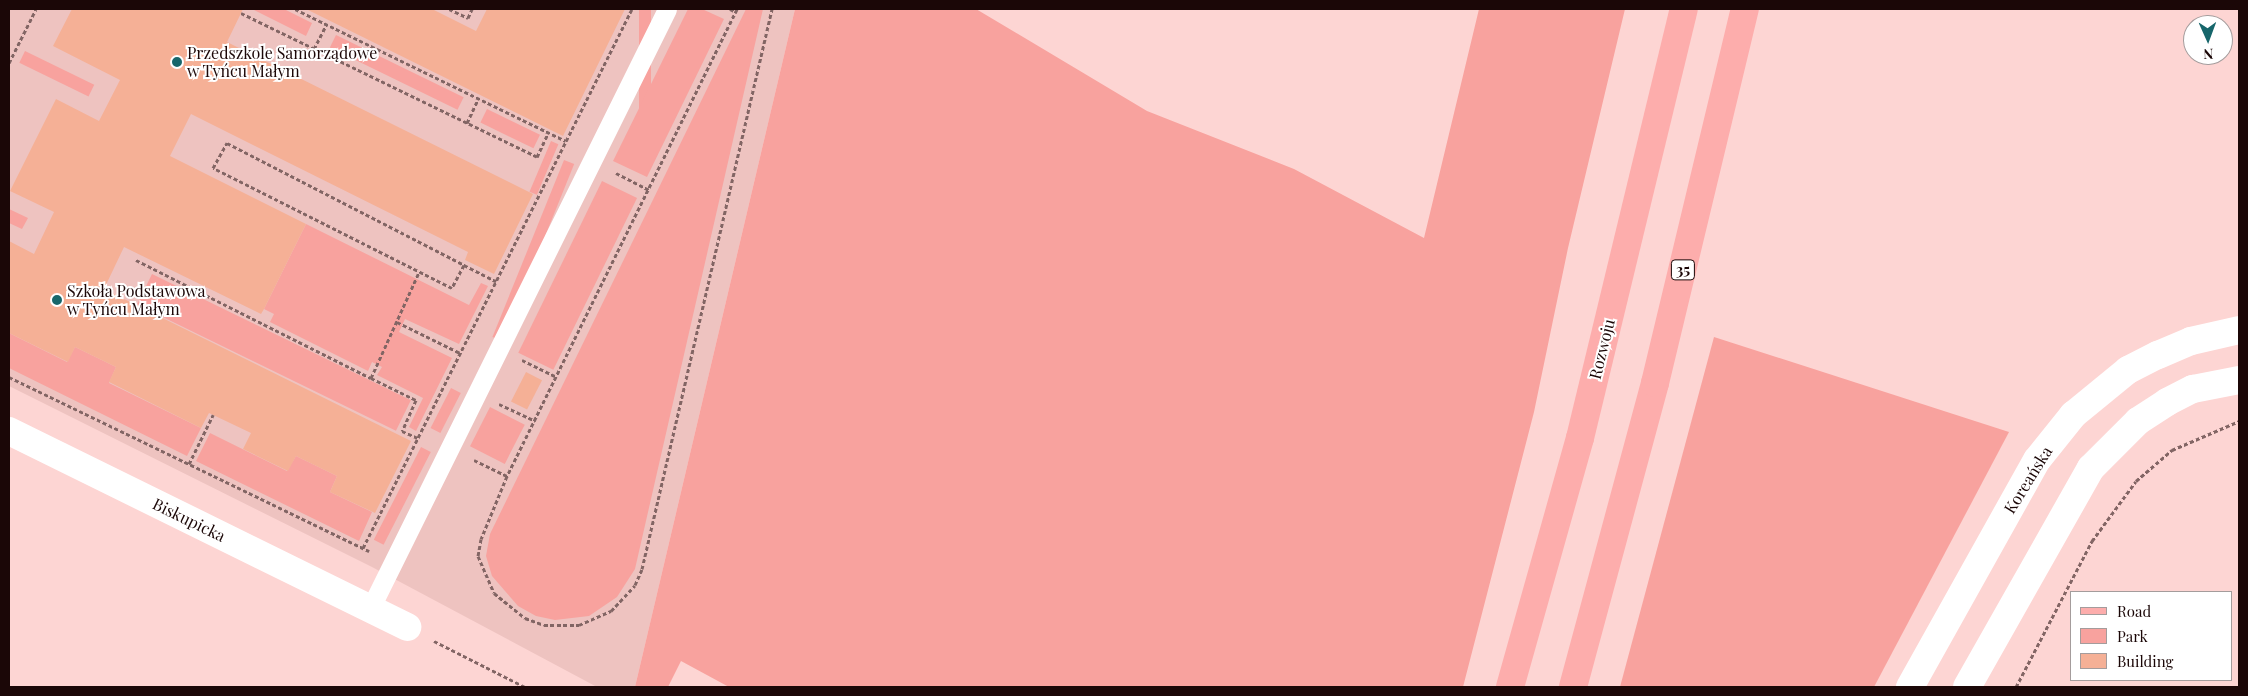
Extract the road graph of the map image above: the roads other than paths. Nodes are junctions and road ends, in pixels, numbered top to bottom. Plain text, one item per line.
1 (667, 9) edge
2 (1684, 9) edge
3 (1745, 9) edge
4 (2239, 330) edge
5 (2239, 380) edge
6 (9, 431) edge
7 (370, 609) junction
8 (407, 627) dead end
9 (1510, 687) edge
10 (1573, 687) edge
11 (1910, 687) edge
12 (1967, 687) edge

1 - 7 lane
2 - 9 main road, Rozwoju
3 - 10 main road, 35
4 - 11 street, Koreańska
5 - 12 street
6 - 7 street, Biskupicka
7 - 8 street, Biskupicka

